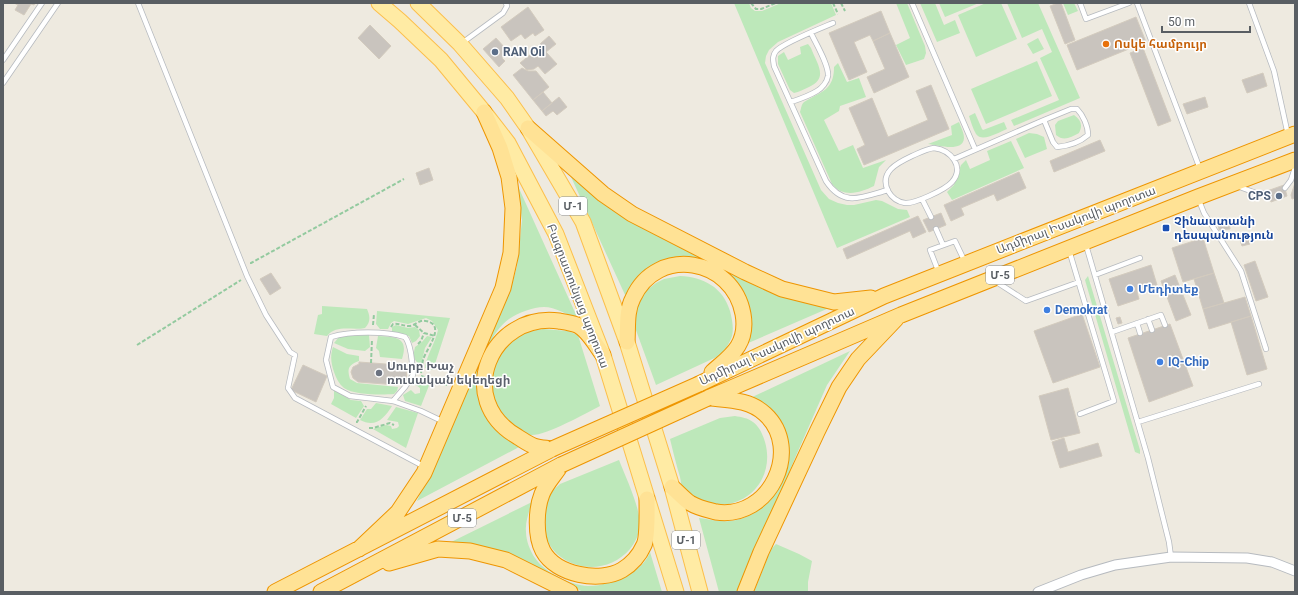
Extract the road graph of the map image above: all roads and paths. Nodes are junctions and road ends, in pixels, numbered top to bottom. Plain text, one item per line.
1 (42, 3) edge
2 (58, 3) edge
3 (138, 3) edge
4 (379, 3) edge
5 (418, 3) edge
6 (506, 3) edge
7 (751, 3) edge
8 (776, 3) edge
9 (833, 3) edge
10 (841, 3) edge
11 (912, 3) edge
12 (1080, 3) edge
13 (1129, 3) edge
14 (1137, 3) edge
15 (1249, 3) edge
16 (845, 11) dead end
17 (838, 14) dead end
18 (833, 23) dead end
19 (811, 33) junction
20 (460, 44) junction
21 (3, 60) edge
22 (3, 83) edge
23 (792, 102) junction
24 (484, 112) junction
25 (1044, 120) junction
26 (528, 128) junction
27 (1292, 135) edge
28 (975, 149) junction
29 (954, 160) junction
30 (1295, 160) edge
31 (1295, 168) edge
32 (1200, 171) junction
33 (404, 179) dead end
34 (1232, 184) junction
35 (1285, 188) dead end
36 (888, 190) junction
37 (1269, 194) dead end
38 (1198, 197) junction
39 (922, 199) junction
40 (931, 217) dead end
41 (936, 229) dead end
42 (1085, 241) junction
43 (943, 245) junction
44 (1068, 248) junction
45 (1140, 258) dead end
46 (965, 264) junction
47 (939, 274) junction
48 (1095, 275) junction
49 (247, 276) junction
50 (992, 278) junction
51 (1079, 282) junction
52 (884, 296) junction
53 (901, 314) junction
54 (1148, 319) junction
55 (1137, 323) junction
56 (416, 325) junction
57 (1165, 325) dead end
58 (1152, 330) dead end
59 (1112, 332) junction
60 (424, 333) junction
61 (1140, 334) dead end
62 (390, 335) junction
63 (435, 336) junction
64 (626, 342) junction
65 (137, 345) dead end
66 (408, 346) junction
67 (1266, 349) dead end
68 (603, 355) junction
69 (699, 384) junction
70 (1259, 384) dead end
71 (452, 387) dead end
72 (708, 398) junction
73 (369, 399) junction
74 (393, 401) junction
75 (1080, 414) dead end
76 (351, 419) dead end
77 (357, 422) junction
78 (445, 422) junction
79 (1138, 422) junction
80 (362, 425) dead end
81 (394, 425) dead end
82 (367, 428) dead end
83 (552, 449) junction
84 (561, 466) junction
85 (426, 468) junction
86 (672, 487) junction
87 (647, 499) junction
88 (359, 549) junction
89 (1171, 557) junction
90 (363, 570) junction
91 (1295, 571) edge
92 (1065, 581) junction
93 (275, 592) edge
94 (321, 592) edge
95 (570, 592) edge
96 (676, 592) edge
97 (700, 592) edge
98 (745, 592) edge
99 (1038, 592) edge
100 (1051, 592) edge

1 - 21 lane
2 - 22 lane
3 - 49 lane
4 - 24 main road, Բագրատունյաց պողոտա / Մ-1
5 - 20 main road, Մ-1
6 - 20 lane
7 - 8 path
9 - 17 path
10 - 16 path
11 - 28 lane
12 - 13 lane
14 - 32 lane
15 - 27 lane
18 - 19 lane
19 - 23 lane
19 - 23 lane
20 - 26 main road, Մ-1
23 - 36 lane
24 - 68 main road, Բագրատունյաց պողոտա / Մ-1
24 - 78 highway
25 - 25 lane
25 - 28 lane
26 - 52 highway
26 - 64 main road, Մ-1
27 - 32 highway, Ադմիրալ Իսակովի պողոտա / Մ-5
28 - 29 lane
29 - 36 lane
29 - 39 lane
30 - 34 highway, Ադմիրալ Իսակովի պողոտա / Մ-5
31 - 35 lane
32 - 46 highway, Ադմիրալ Իսակովի պողոտա / Մ-5
33 - 49 path
34 - 37 lane
34 - 38 highway, Ադմիրալ Իսակովի պողոտա / Մ-5
36 - 39 lane
38 - 42 highway, Ադմիրալ Իսակովի պողոտա / Մ-5
38 - 67 lane
39 - 40 lane
41 - 43 lane
42 - 44 highway, Ադմիրալ Իսակովի պողոտա / Մ-5
42 - 48 lane
43 - 46 lane
43 - 47 lane
44 - 50 highway, Ադմիրալ Իսակովի պողոտա / Մ-5
44 - 51 lane
45 - 48 lane
46 - 47 highway, Ադմիրալ Իսակովի պողոտա / Մ-5
47 - 52 highway, Ադմիրալ Իսակովի պողոտա / Մ-5
48 - 59 lane
49 - 65 path
49 - 85 lane
50 - 51 lane
50 - 53 highway, Ադմիրալ Իսակովի պողոտա / Մ-5
51 - 75 lane
52 - 69 highway, Ադմիրալ Իսակովի պողոտա / Մ-5
53 - 72 highway, Ադմիրալ Իսակովի պողոտա / Մ-5
53 - 98 highway
54 - 55 lane
54 - 57 lane
54 - 58 lane
55 - 59 lane
55 - 61 lane
56 - 60 path
56 - 62 path
56 - 63 path
59 - 79 lane
60 - 63 path
60 - 66 path
62 - 66 lane
62 - 73 lane
63 - 71 path
64 - 69 highway
64 - 86 main road, Մ-1
66 - 74 lane
68 - 83 highway
68 - 87 main road, Բագրատունյաց պողոտա / Մ-1
69 - 83 highway, Ադմիրալ Իսակովի պողոտա / Մ-5, bridge
70 - 79 lane
72 - 84 highway, Ադմիրալ Իսակովի պողոտա / Մ-5, bridge
72 - 86 highway
73 - 74 lane
73 - 77 path
74 - 78 lane
76 - 77 path
77 - 80 path
78 - 85 highway
79 - 89 lane
81 - 82 path
83 - 88 highway, Ադմիրալ Իսակովի պողոտա / Մ-5
84 - 87 highway
84 - 90 highway, Ադմիրալ Իսակովի պողոտա / Մ-5
85 - 88 highway
86 - 97 main road, Մ-1
87 - 96 main road, Մ-1
88 - 93 highway, Ադմիրալ Իսակովի պողոտա / Մ-5
89 - 91 street
89 - 92 street
90 - 94 highway, Ադմիրալ Իսակովի պողոտա / Մ-5
90 - 95 highway
92 - 99 street
92 - 100 street

